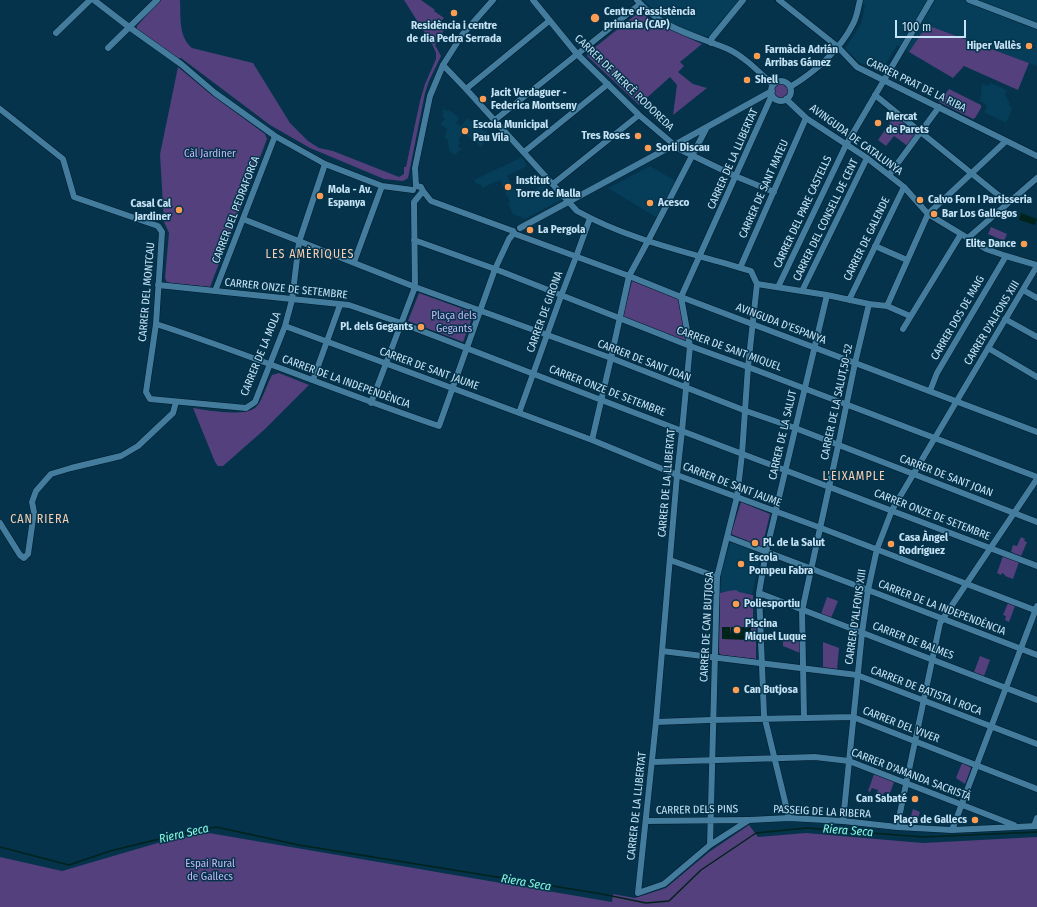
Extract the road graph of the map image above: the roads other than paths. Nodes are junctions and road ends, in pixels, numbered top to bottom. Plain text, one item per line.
1 (90, 0) edge
2 (94, 0) edge
3 (157, 0) edge
4 (494, 0) edge
5 (533, 0) edge
6 (743, 0) edge
7 (779, 0) edge
8 (860, 0) edge
9 (931, 0) edge
10 (969, 0) edge
11 (638, 2) edge
12 (549, 21) junction
13 (1037, 26) edge
14 (129, 27) junction
15 (56, 33) dead end
16 (711, 43) junction
17 (838, 47) junction
18 (108, 48) dead end
19 (578, 54) junction
20 (443, 65) junction
21 (884, 79) junction
22 (608, 84) junction
23 (790, 87) junction
24 (466, 89) junction
25 (772, 90) junction
26 (875, 95) junction
27 (786, 99) junction
28 (939, 107) junction
29 (0, 109) edge
30 (639, 115) junction
31 (806, 118) junction
32 (495, 120) junction
33 (707, 127) junction
34 (921, 131) junction
35 (275, 136) junction
36 (1006, 140) junction
37 (675, 145) junction
38 (846, 145) junction
39 (524, 152) junction
40 (692, 156) junction
41 (1037, 156) edge
42 (867, 158) junction
43 (325, 164) junction
44 (972, 173) junction
45 (889, 175) junction
46 (735, 176) junction
47 (1037, 178) edge
48 (553, 184) junction
49 (382, 186) junction
50 (904, 187) junction
51 (415, 188) junction
52 (774, 192) junction
53 (421, 193) junction
54 (568, 202) junction
55 (1008, 203) junction
56 (928, 214) junction
57 (590, 218) junction
58 (243, 219) junction
59 (516, 232) junction
60 (960, 234) junction
61 (968, 238) junction
62 (414, 240) junction
63 (648, 241) junction
64 (299, 242) junction
65 (875, 246) junction
66 (701, 256) junction
67 (1006, 256) junction
68 (576, 257) junction
69 (907, 260) junction
70 (354, 262) junction
71 (1037, 266) edge
72 (740, 268) junction
73 (495, 269) junction
74 (628, 276) junction
75 (757, 284) junction
76 (158, 285) junction
77 (415, 286) junction
78 (778, 287) junction
79 (1023, 290) junction
80 (215, 291) junction
81 (802, 291) junction
82 (827, 295) junction
83 (561, 296) junction
84 (681, 297) junction
85 (1037, 298) edge
86 (292, 300) junction
87 (848, 300) junction
88 (869, 304) junction
89 (340, 305) junction
90 (887, 306) junction
91 (481, 311) junction
92 (910, 316) junction
93 (620, 318) junction
94 (1006, 319) junction
95 (401, 323) junction
96 (156, 324) junction
97 (752, 324) junction
98 (285, 326) junction
99 (903, 329) dead end
100 (547, 335) junction
101 (1037, 337) edge
102 (326, 342) junction
103 (690, 346) junction
104 (467, 348) junction
105 (814, 348) junction
106 (988, 348) junction
107 (611, 358) junction
108 (386, 363) junction
109 (855, 363) junction
110 (269, 364) junction
111 (748, 367) junction
112 (533, 373) junction
113 (1037, 377) edge
114 (313, 380) junction
115 (686, 388) junction
116 (804, 388) junction
117 (452, 389) junction
118 (930, 391) junction
119 (150, 399) joint
120 (601, 400) junction
121 (957, 401) junction
122 (176, 402) junction
123 (371, 403) junction
124 (846, 405) junction
125 (746, 411) junction
126 (519, 413) junction
127 (795, 428) junction
128 (682, 431) junction
129 (1037, 432) edge
130 (936, 438) junction
131 (592, 440) junction
132 (838, 446) junction
133 (742, 454) junction
134 (786, 471) junction
135 (914, 474) junction
136 (677, 475) junction
137 (1037, 478) edge
138 (830, 487) junction
139 (737, 497) junction
140 (892, 510) junction
141 (776, 512) junction
142 (1014, 513) junction
143 (1037, 522) edge
144 (0, 523) edge
145 (820, 528) junction
146 (727, 537) junction
147 (990, 548) junction
148 (877, 549) junction
149 (766, 552) junction
150 (670, 560) junction
151 (1037, 566) edge
152 (812, 570) junction
153 (717, 577) junction
154 (966, 583) junction
155 (868, 590) junction
156 (759, 593) junction
157 (1036, 609) edge
158 (802, 611) junction
159 (942, 618) junction
160 (862, 633) junction
161 (1020, 648) junction
162 (662, 651) junction
163 (1037, 655) edge
164 (715, 657) junction
165 (932, 659) junction
166 (762, 663) junction
167 (803, 668) junction
168 (857, 675) junction
169 (1005, 687) junction
170 (1037, 700) edge
171 (923, 701) junction
172 (853, 717) junction
173 (804, 718) junction
174 (765, 719) junction
175 (713, 720) junction
176 (656, 722) junction
177 (990, 727) junction
178 (915, 741) junction
179 (1037, 744) edge
180 (775, 759) junction
181 (713, 760) junction
182 (849, 761) junction
183 (652, 762) junction
184 (976, 765) junction
185 (906, 783) junction
186 (1037, 789) edge
187 (961, 804) junction
188 (789, 818) junction
189 (1037, 818) edge
190 (711, 820) junction
191 (749, 820) junction
192 (646, 821) junction
193 (843, 821) junction
194 (1004, 825) junction
195 (1035, 826) edge
196 (897, 827) junction
197 (952, 830) junction
198 (710, 845) junction
199 (638, 893) joint

1 - 15 street
2 - 14 street
3 - 14 street
4 - 20 street
5 - 12 street, CARRER DE MERCÈ RODOREDA
6 - 16 street
7 - 17 street, CARRER PRAT DE LA RIBA
8 - 17 street
9 - 21 street, CARRER DEL PARE CASTELLS
10 - 13 street
11 - 16 street
11 - 19 street
12 - 19 street, CARRER DE MERCÈ RODOREDA
12 - 24 street
14 - 18 street
14 - 35 street
16 - 25 street
17 - 21 street, CARRER PRAT DE LA RIBA
17 - 23 street
19 - 22 street, CARRER DE MERCÈ RODOREDA
19 - 32 street
20 - 24 street
20 - 51 street
21 - 26 street, CARRER DEL PARE CASTELLS
21 - 28 street, CARRER PRAT DE LA RIBA
22 - 30 street, CARRER DE MERCÈ RODOREDA
22 - 39 street
23 - 25 street
23 - 27 street
24 - 32 street
25 - 27 street
25 - 33 street
25 - 46 street, CARRER DE LA LLIBERTAT
26 - 34 street
26 - 38 street, CARRER DEL PARE CASTELLS
27 - 31 street, AVINGUDA DE CATALUNYA
28 - 34 street
28 - 36 street, CARRER PRAT DE LA RIBA
29 - 76 street, CARRER DEL MONTCAU
30 - 37 street, CARRER DE MERCÈ RODOREDA
30 - 48 street
31 - 38 street, AVINGUDA DE CATALUNYA
31 - 52 street, CARRER DE SANT MATEU
32 - 39 street
33 - 37 street
33 - 40 street
34 - 44 street
34 - 45 street
35 - 43 street
35 - 58 street, CARRER DEL PEDRAFORCA
36 - 41 street, CARRER PRAT DE LA RIBA
36 - 44 street
37 - 40 street, CARRER DE MERCÈ RODOREDA
37 - 54 street
38 - 42 street, AVINGUDA DE CATALUNYA
38 - 78 street, CARRER DEL PARE CASTELLS
39 - 48 street
40 - 46 street, CARRER DE MERCÈ RODOREDA
40 - 63 street
42 - 45 street, AVINGUDA DE CATALUNYA
42 - 81 street, CARRER DEL CONSELL DE CENT
43 - 49 street
43 - 64 street, CARRER DE LA MOLA
44 - 55 street
44 - 56 street
45 - 50 street, AVINGUDA DE CATALUNYA
46 - 52 street, CARRER DE MERCÈ RODOREDA
46 - 66 street, CARRER DE LA LLIBERTAT
47 - 55 street
48 - 54 street
49 - 51 street
49 - 70 street
50 - 56 street, AVINGUDA DE CATALUNYA
50 - 65 street, CARRER DE GALENDE
51 - 53 street, AVINGUDA D'ESPANYA
52 - 72 street, CARRER DE SANT MATEU
53 - 59 street, AVINGUDA D'ESPANYA
53 - 62 street
54 - 57 street
54 - 59 street
55 - 61 street
56 - 60 street, AVINGUDA DE CATALUNYA
56 - 69 street
57 - 63 street
57 - 68 street, CARRER DE GIRONA
58 - 64 street, CARRER DE SANT JOAN
58 - 80 street, CARRER DEL PEDRAFORCA
59 - 68 street, AVINGUDA D'ESPANYA
59 - 73 street
60 - 61 street, AVINGUDA DE CATALUNYA
60 - 92 street
61 - 67 street, AVINGUDA DE CATALUNYA
62 - 73 street, CARRER DE SANT MIQUEL
62 - 77 street
63 - 66 street
63 - 74 street
64 - 70 street, CARRER DE SANT JOAN
64 - 86 street, CARRER DE LA MOLA
65 - 69 street
65 - 87 street, CARRER DE GALENDE
66 - 72 street
66 - 84 street, CARRER DE LA LLIBERTAT
67 - 71 street, AVINGUDA DE CATALUNYA
67 - 118 street, CARRER DOS DE MAIG
68 - 74 street, AVINGUDA D'ESPANYA
68 - 83 street, CARRER DE GIRONA
69 - 90 street
70 - 77 street, CARRER DE SANT JOAN
71 - 79 street, CARRER D'ALFONS XIII
72 - 75 street
73 - 83 street, CARRER DE SANT MIQUEL
73 - 91 street
74 - 84 street, AVINGUDA D'ESPANYA
74 - 93 street
75 - 78 street
75 - 97 street, CARRER DE CAN BUTJOSA
76 - 80 street, CARRER ONZE DE SETEMBRE
76 - 96 street, CARRER DEL MONTCAU
77 - 91 street, CARRER DE SANT JOAN
77 - 95 street
78 - 81 street
79 - 85 street
79 - 94 street, CARRER D'ALFONS XIII
80 - 86 street, CARRER ONZE DE SETEMBRE
81 - 82 street
82 - 87 street
82 - 105 street, CARRER DE LA SALUT
83 - 93 street, CARRER DE SANT MIQUEL
83 - 100 street, CARRER DE GIRONA
84 - 97 street, AVINGUDA D'ESPANYA
84 - 103 street, CARRER DE LA LLIBERTAT
86 - 89 street, CARRER ONZE DE SETEMBRE
86 - 98 street, CARRER DE LA MOLA
87 - 88 street
88 - 90 street
88 - 109 street, CARRER DE LA SALUT,50-52
89 - 95 street, CARRER ONZE DE SETEMBRE
89 - 102 street
90 - 92 street
91 - 100 street, CARRER DE SANT JOAN
91 - 104 street
92 - 99 street
93 - 103 street, CARRER DE SANT MIQUEL
93 - 107 street
94 - 101 street
94 - 106 street, CARRER D'ALFONS XIII
95 - 104 street, CARRER ONZE DE SETEMBRE
95 - 108 street
96 - 110 street, CARRER DE LA INDEPENDÈNCIA
96 - 119 street, CARRER DEL MONTCAU
97 - 105 street, AVINGUDA D'ESPANYA
97 - 111 street, CARRER DE CAN BUTJOSA
98 - 102 street, CARRER DE SANT JAUME
98 - 110 street, CARRER DE LA MOLA
100 - 107 street, CARRER DE SANT JOAN
100 - 112 street, CARRER DE GIRONA
102 - 108 street, CARRER DE SANT JAUME
102 - 114 street
103 - 111 street, CARRER DE SANT MIQUEL
103 - 115 street, CARRER DE LA LLIBERTAT
104 - 112 street, CARRER ONZE DE SETEMBRE
104 - 117 street
105 - 109 street, AVINGUDA D'ESPANYA
105 - 116 street, CARRER DE LA SALUT
106 - 113 street
106 - 121 street, CARRER D'ALFONS XIII
107 - 115 street, CARRER DE SANT JOAN
107 - 120 street
108 - 117 street, CARRER DE SANT JAUME
108 - 123 street
109 - 118 street, AVINGUDA D'ESPANYA
109 - 124 street, CARRER DE LA SALUT,50-52
110 - 114 street, CARRER DE LA INDEPENDÈNCIA
110 - 122 street, CARRER DE LA MOLA
111 - 116 street, CARRER DE SANT MIQUEL
111 - 125 street, CARRER DE CAN BUTJOSA
112 - 120 street, CARRER ONZE DE SETEMBRE
112 - 126 street, CARRER DE GIRONA
114 - 123 street, CARRER DE LA INDEPENDÈNCIA
115 - 125 street, CARRER DE SANT JOAN
115 - 128 street, CARRER DE LA LLIBERTAT
116 - 124 street, CARRER DE SANT MIQUEL
116 - 127 street, CARRER DE LA SALUT
117 - 123 street, CARRER DE LA INDEPENDÈNCIA
117 - 126 street, CARRER DE SANT JAUME
118 - 121 street, AVINGUDA D'ESPANYA
119 - 122 street, CARRER DE LA MOLA
120 - 128 street, CARRER ONZE DE SETEMBRE
120 - 131 street
121 - 129 street, AVINGUDA D'ESPANYA
121 - 130 street, CARRER D'ALFONS XIII
122 - 144 street
124 - 130 street, CARRER DE SANT MIQUEL
124 - 132 street, CARRER DE LA SALUT,50-52
125 - 127 street, CARRER DE SANT JOAN
125 - 133 street, CARRER DE CAN BUTJOSA
126 - 131 street, CARRER DE SANT JAUME
127 - 132 street, CARRER DE SANT JOAN
127 - 134 street, CARRER DE LA SALUT
128 - 133 street, CARRER ONZE DE SETEMBRE
128 - 136 street, CARRER DE LA LLIBERTAT
130 - 135 street, CARRER D'ALFONS XIII
130 - 137 street, CARRER DE SANT MIQUEL
131 - 136 street, CARRER DE SANT JAUME
132 - 135 street, CARRER DE SANT JOAN
132 - 138 street, CARRER DE LA SALUT,50-52
133 - 134 street, CARRER ONZE DE SETEMBRE
133 - 139 street, CARRER DE CAN BUTJOSA
134 - 138 street, CARRER ONZE DE SETEMBRE
134 - 141 street, CARRER DE LA SALUT
135 - 140 street, CARRER D'ALFONS XIII
135 - 142 street, CARRER DE SANT JOAN
136 - 139 street, CARRER DE SANT JAUME
136 - 150 street, CARRER DE LA LLIBERTAT
137 - 142 street
138 - 140 street, CARRER ONZE DE SETEMBRE
138 - 145 street, CARRER DE LA SALUT,50-52
139 - 141 street, CARRER DE SANT JAUME
139 - 146 street, CARRER DE CAN BUTJOSA
140 - 147 street, CARRER ONZE DE SETEMBRE
140 - 148 street, CARRER D'ALFONS XIII
141 - 145 street, CARRER DE SANT JAUME
141 - 149 street, CARRER DE LA SALUT
142 - 143 street, CARRER DE SANT JOAN
142 - 147 street
145 - 148 street, CARRER DE SANT JAUME
145 - 152 street, CARRER DE LA SALUT,50-52
146 - 149 street, CARRER DE LA INDEPENDÈNCIA
146 - 153 street, CARRER DE CAN BUTJOSA
147 - 151 street, CARRER ONZE DE SETEMBRE
147 - 154 street
148 - 154 street, CARRER DE SANT JAUME
148 - 155 street, CARRER D'ALFONS XIII
149 - 152 street, CARRER DE LA INDEPENDÈNCIA
149 - 156 street, CARRER DE LA SALUT
150 - 153 street
150 - 162 street, CARRER DE LA LLIBERTAT
152 - 155 street, CARRER DE LA INDEPENDÈNCIA
152 - 158 street, CARRER DE LA SALUT,50-52
153 - 164 street, CARRER DE CAN BUTJOSA
154 - 157 street, CARRER DE SANT JAUME
154 - 159 street
155 - 159 street, CARRER DE LA INDEPENDÈNCIA
155 - 160 street, CARRER D'ALFONS XIII
156 - 158 street, CARRER DE BALMES
156 - 166 street, CARRER DE LA SALUT
157 - 161 street
158 - 160 street, CARRER DE BALMES
158 - 167 street, CARRER DE LA SALUT,50-52
159 - 161 street, CARRER DE LA INDEPENDÈNCIA
159 - 165 street
160 - 165 street, CARRER DE BALMES
160 - 168 street, CARRER D'ALFONS XIII
161 - 163 street, CARRER DE LA INDEPENDÈNCIA
161 - 169 street
162 - 164 street, CARRER DE BATISTA I ROCA
162 - 176 street, CARRER DE LA LLIBERTAT
164 - 166 street, CARRER DE BATISTA I ROCA
164 - 175 street, CARRER DE CAN BUTJOSA
165 - 169 street, CARRER DE BALMES
165 - 171 street
166 - 167 street, CARRER DE BATISTA I ROCA
166 - 174 street, CARRER DE LA SALUT
167 - 168 street, CARRER DE BATISTA I ROCA
167 - 173 street, CARRER DE LA SALUT,50-52
168 - 171 street, CARRER DE BATISTA I ROCA
168 - 172 street, CARRER D'ALFONS XIII
169 - 170 street, CARRER DE BALMES
169 - 177 street
171 - 177 street, CARRER DE BATISTA I ROCA
171 - 178 street
172 - 173 street, CARRER DEL VIVER
172 - 178 street, CARRER DEL VIVER
172 - 182 street, CARRER D'ALFONS XIII
173 - 174 street, CARRER DEL VIVER
174 - 175 street, CARRER DEL VIVER
174 - 180 street, CARRER DE LA SALUT
175 - 176 street, CARRER DEL VIVER
175 - 181 street, CARRER DE CAN BUTJOSA
176 - 183 street, CARRER DE LA LLIBERTAT
177 - 179 street, CARRER DE BATISTA I ROCA
177 - 184 street
178 - 184 street, CARRER DEL VIVER
178 - 185 street
180 - 181 street, CARRER D'AMANDA SACRISTÀ
180 - 182 street, CARRER D'AMANDA SACRISTÀ
180 - 188 street, CARRER DE LA SALUT
181 - 183 street, CARRER D'AMANDA SACRISTÀ
181 - 190 street, CARRER DE CAN BUTJOSA
182 - 185 street, CARRER D'AMANDA SACRISTÀ
182 - 193 street, CARRER D'ALFONS XIII
183 - 192 street, CARRER DE LA LLIBERTAT
184 - 186 street, CARRER DEL VIVER
184 - 187 street
185 - 187 street, CARRER D'AMANDA SACRISTÀ
185 - 196 street
187 - 194 street, CARRER D'AMANDA SACRISTÀ
187 - 197 street
188 - 191 street, PASSEIG DE LA RIBERA
188 - 193 street, PASSEIG DE LA RIBERA
189 - 195 street
190 - 191 street, CARRER DELS PINS
190 - 192 street, CARRER DELS PINS
190 - 198 street, CARRER DE CAN BUTJOSA
191 - 198 street, PASSEIG DE LA RIBERA
192 - 199 street, CARRER DE LA LLIBERTAT
193 - 196 street, PASSEIG DE LA RIBERA
194 - 195 street, PASSEIG DE LA RIBERA
194 - 197 street, PASSEIG DE LA RIBERA
196 - 197 street, PASSEIG DE LA RIBERA
198 - 199 street, PASSEIG DE LA RIBERA

